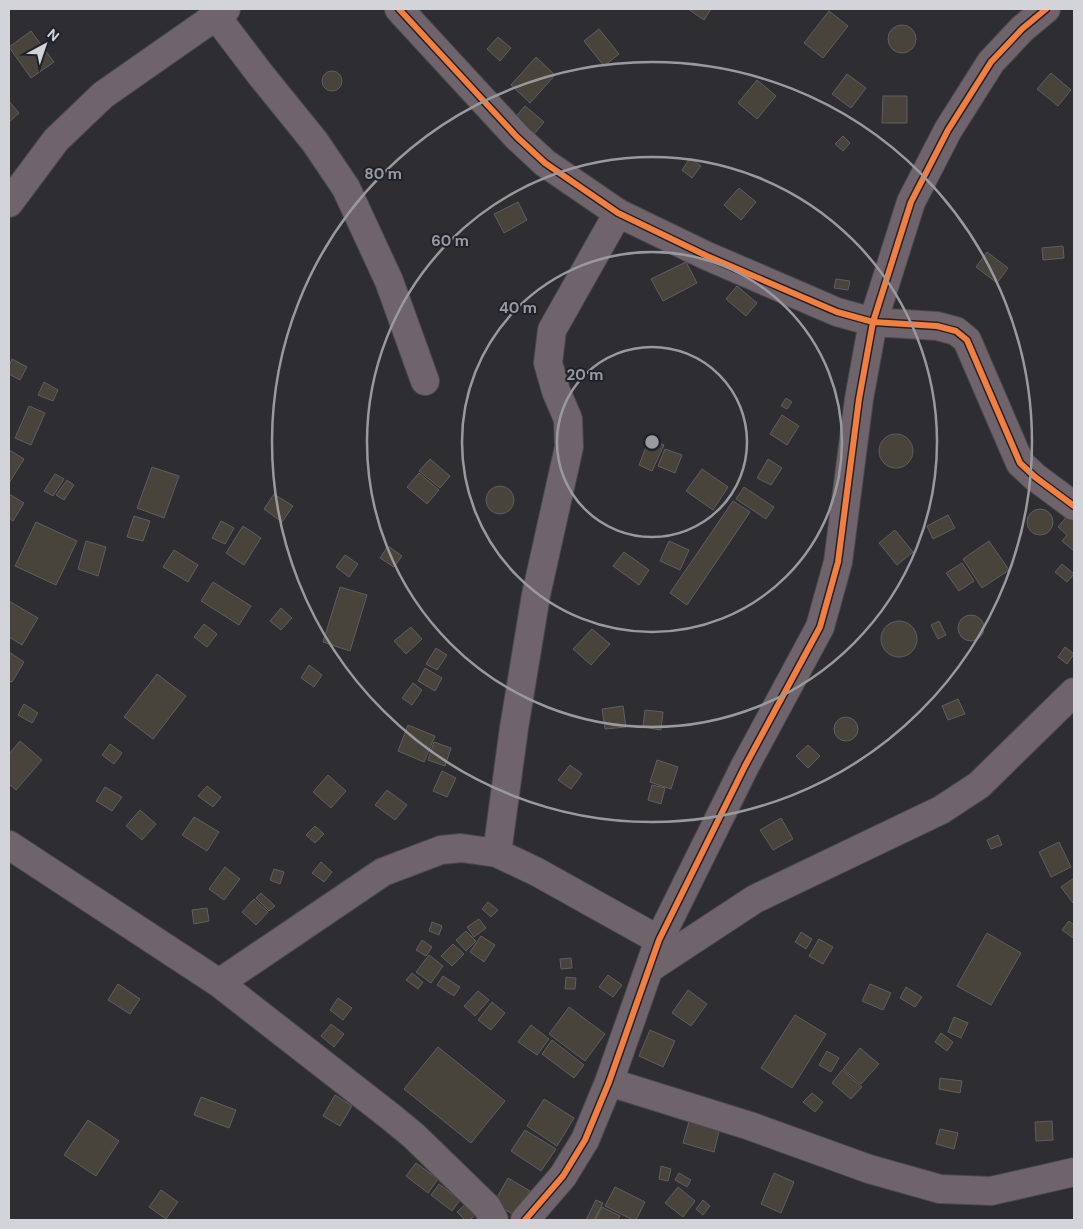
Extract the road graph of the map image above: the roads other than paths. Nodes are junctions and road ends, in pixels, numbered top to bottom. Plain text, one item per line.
1 (399, 9) edge
2 (1046, 9) edge
3 (218, 11) edge
4 (9, 203) edge
5 (618, 213) junction
6 (873, 322) junction
7 (425, 381) dead end
8 (1074, 506) edge
9 (1074, 692) edge
10 (9, 844) edge
11 (497, 853) junction
12 (660, 940) junction
13 (650, 968) junction
14 (219, 983) junction
15 (609, 1082) junction
16 (1074, 1172) edge
17 (494, 1220) edge
18 (525, 1220) edge

1 - 5 street
2 - 6 street
3 - 4 street
3 - 7 street
5 - 6 street
5 - 11 street
6 - 8 street
6 - 12 street
9 - 13 street
10 - 14 street
11 - 12 street
11 - 14 street
12 - 13 street
13 - 15 street
14 - 17 street
15 - 16 street
15 - 18 street

